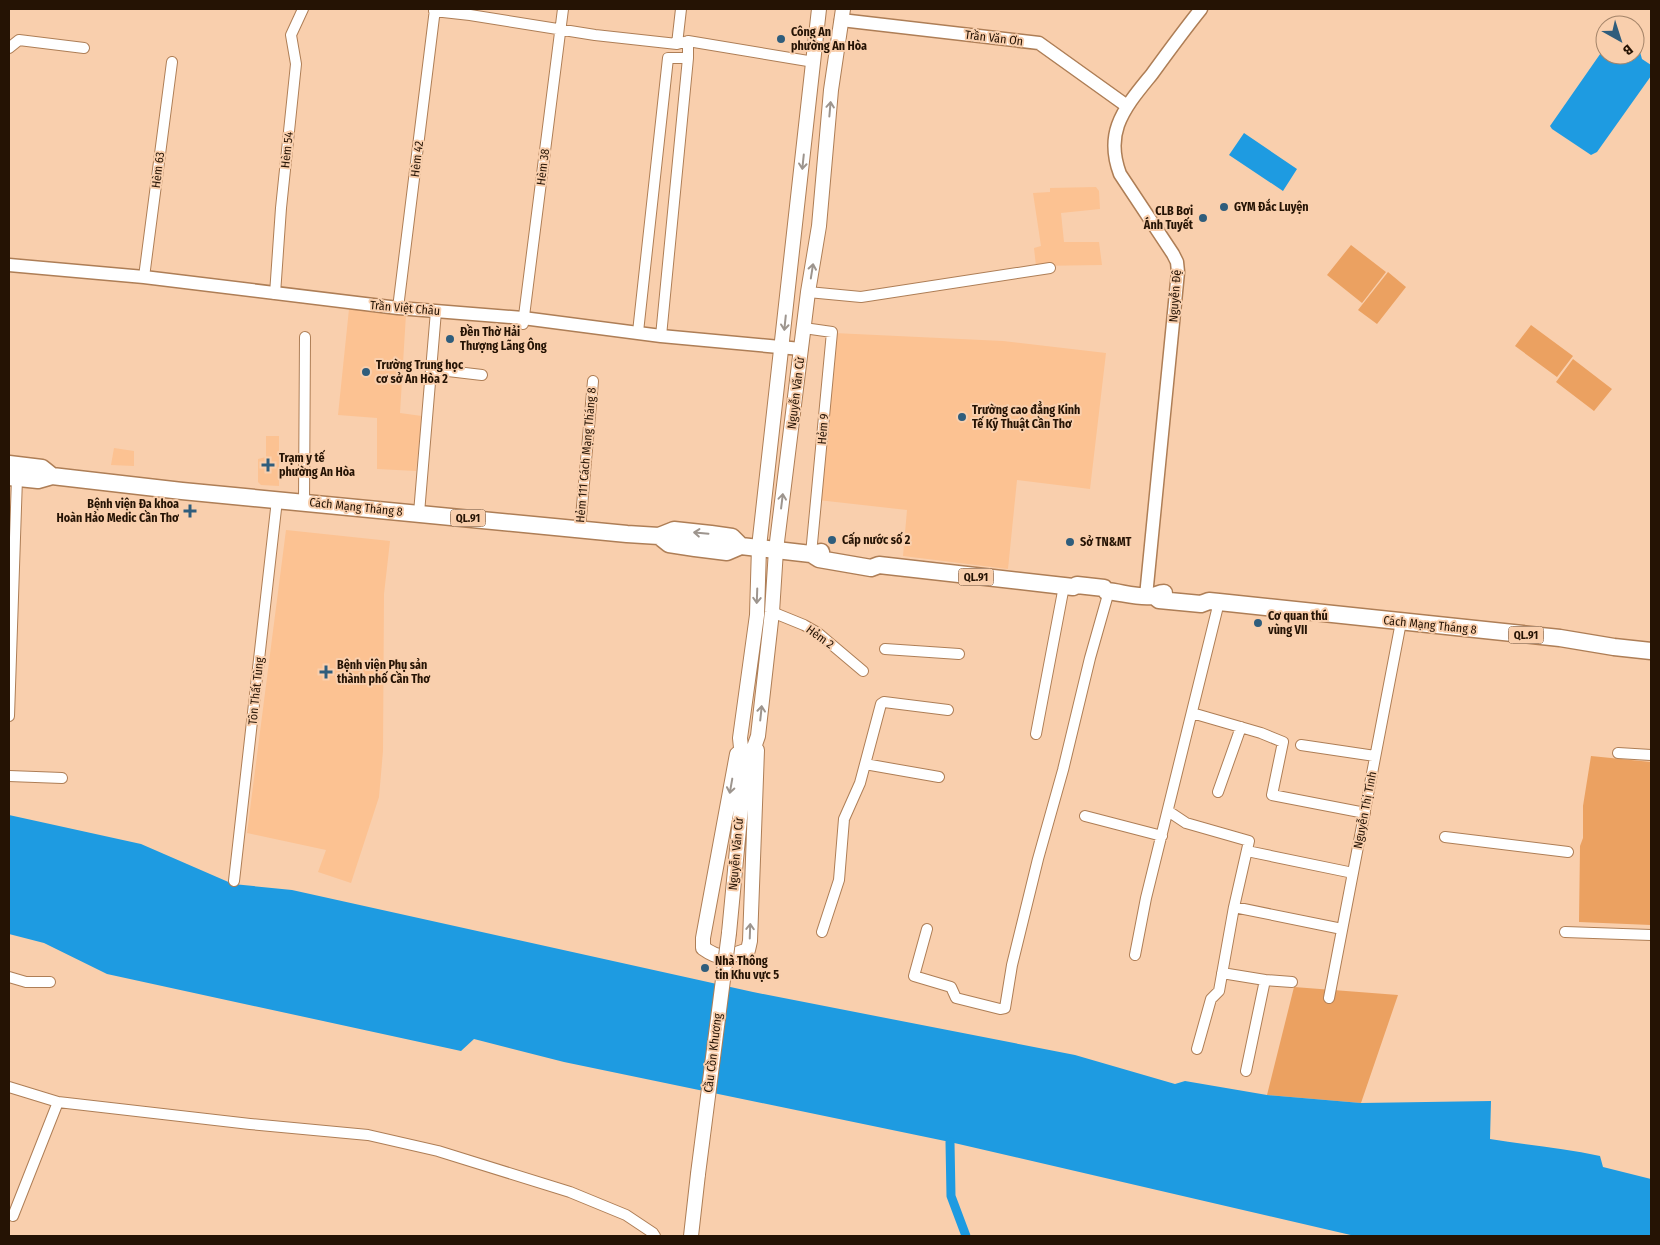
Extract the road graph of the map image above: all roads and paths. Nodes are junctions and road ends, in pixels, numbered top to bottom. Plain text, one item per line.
1 (303, 9) edge
2 (563, 9) edge
3 (681, 9) edge
4 (819, 9) edge
5 (1201, 9) edge
6 (434, 10) edge
7 (842, 14) edge
8 (561, 30) junction
9 (688, 41) junction
10 (677, 44) junction
11 (9, 48) edge
12 (84, 48) dead end
13 (688, 58) junction
14 (172, 62) dead end
15 (814, 62) junction
16 (1127, 106) junction
17 (9, 265) edge
18 (1050, 268) dead end
19 (144, 277) junction
20 (808, 292) junction
21 (275, 294) junction
22 (398, 308) junction
23 (436, 311) junction
24 (523, 321) junction
25 (804, 328) junction
26 (638, 332) junction
27 (661, 336) junction
28 (305, 337) dead end
29 (782, 348) junction
30 (801, 349) junction
31 (431, 369) junction
32 (482, 375) dead end
33 (593, 381) dead end
34 (9, 464) edge
35 (52, 476) junction
36 (13, 477) edge
37 (277, 500) junction
38 (304, 502) junction
39 (419, 513) junction
40 (580, 529) junction
41 (759, 547) junction
42 (776, 550) junction
43 (812, 554) junction
44 (1068, 586) junction
45 (1108, 591) junction
46 (1150, 596) junction
47 (1214, 602) junction
48 (772, 612) junction
49 (1401, 622) junction
50 (885, 649) dead end
51 (1651, 651) edge
52 (959, 654) dead end
53 (863, 671) dead end
54 (948, 710) dead end
55 (1192, 713) junction
56 (9, 716) edge
57 (1241, 727) junction
58 (1036, 734) dead end
59 (758, 736) junction
60 (740, 738) junction
61 (1301, 745) dead end
62 (1618, 753) dead end
63 (1651, 755) edge
64 (1376, 756) junction
65 (864, 764) junction
66 (9, 776) edge
67 (744, 776) junction
68 (939, 777) dead end
69 (62, 778) dead end
70 (1218, 792) dead end
71 (1168, 811) junction
72 (1364, 813) junction
73 (1085, 816) dead end
74 (1162, 836) junction
75 (1445, 837) dead end
76 (1247, 851) junction
77 (1568, 852) dead end
78 (1353, 873) junction
79 (234, 881) dead end
80 (1234, 907) junction
81 (1342, 928) junction
82 (927, 929) dead end
83 (822, 932) dead end
84 (1565, 932) dead end
85 (729, 933) joint
86 (1651, 935) edge
87 (1135, 955) dead end
88 (1222, 973) junction
89 (9, 977) edge
90 (1265, 980) junction
91 (50, 982) dead end
92 (1292, 982) dead end
93 (1329, 998) dead end
94 (1197, 1049) dead end
95 (1246, 1071) dead end
96 (9, 1087) edge
97 (58, 1102) junction
98 (13, 1216) dead end
99 (655, 1236) edge
100 (691, 1236) edge

1 - 21 street, Hèm 54
2 - 8 street, Hèm 38
3 - 10 street
4 - 15 main road, Nguyễn Văn Cừ
5 - 16 street, Nguyễn Đệ
6 - 8 street
6 - 22 street, Hèm 42
7 - 16 street, Trần Văn Ơn
20 -> 7 main road, Nguyễn Văn Cừ
8 - 10 street
8 - 24 street, Hèm 38
9 - 10 street
9 - 13 street
9 - 15 street
11 - 12 street
13 - 26 street
13 - 27 street
14 - 19 street, Hèm 63
15 -> 29 main road, Nguyễn Văn Cừ
16 - 46 street, Nguyễn Đệ
17 - 19 street, Trần Việt Châu
18 - 20 street
19 - 21 street, Trần Việt Châu
20 - 25 main road, Nguyễn Văn Cừ
21 - 22 street, Trần Việt Châu
22 - 23 street, Trần Việt Châu
23 - 24 street, Trần Việt Châu
23 - 31 street
24 - 26 street, Trần Việt Châu
25 - 30 main road, Nguyễn Văn Cừ
25 - 43 street, Hẻm 9
26 - 27 street, Trần Việt Châu
27 - 29 street, Trần Việt Châu
28 - 38 street
29 - 30 street, Trần Việt Châu
29 - 41 main road, Nguyễn Văn Cừ
42 -> 30 main road, Nguyễn Văn Cừ
31 - 32 street
31 - 39 street
33 - 40 street, Hẻm 111 Cách Mạng Tháng 8
34 - 35 highway, Cách Mạng Tháng 8 / QL.91
35 - 36 highway, Cách Mạng Tháng 8 / QL.91
35 - 37 highway, Cách Mạng Tháng 8 / QL.91
36 - 56 street
37 - 38 highway, Cách Mạng Tháng 8 / QL.91
37 - 79 street, Tôn Thất Tùng
38 - 39 highway, Cách Mạng Tháng 8 / QL.91
39 - 40 highway, Cách Mạng Tháng 8 / QL.91
40 - 41 highway, Cách Mạng Tháng 8 / QL.91
41 - 42 highway, Cách Mạng Tháng 8 / QL.91
41 -> 60 main road, Nguyễn Văn Cừ
42 - 43 highway, Cách Mạng Tháng 8 / QL.91
42 - 48 main road, Nguyễn Văn Cừ
43 - 44 highway, Cách Mạng Tháng 8 / QL.91
44 - 45 highway, Cách Mạng Tháng 8 / QL.91
44 - 58 street
45 - 46 highway, Cách Mạng Tháng 8 / QL.91
45 - 82 street
46 - 47 highway, Cách Mạng Tháng 8 / QL.91
47 - 49 highway, Cách Mạng Tháng 8 / QL.91
47 - 55 street
48 - 53 street, Hẻm 2
59 -> 48 main road, Nguyễn Văn Cừ
49 - 51 highway, Cách Mạng Tháng 8 / QL.91
49 - 64 street, Nguyễn Thị Tính
50 - 52 street
54 - 65 street
55 - 57 street
55 - 71 street
57 - 70 street
57 - 72 street
60 -> 59 main road
59 - 67 main road, Nguyễn Văn Cừ
60 - 67 main road, Nguyễn Văn Cừ
61 - 64 street
62 - 63 street
64 - 72 street, Nguyễn Thị Tính
65 - 68 street
65 - 83 street
66 - 69 street
67 - 85 main road, Nguyễn Văn Cừ
71 - 74 street
71 - 76 street
72 - 78 street, Nguyễn Thị Tính
73 - 74 street
74 - 87 street
75 - 77 street
76 - 78 street
76 - 80 street
78 - 81 street, Nguyễn Thị Tính
80 - 81 street
80 - 88 street
81 - 93 street, Nguyễn Thị Tính
84 - 86 street
85 - 100 main road, Cầu Cồn Khương, bridge
88 - 90 street
88 - 94 street
89 - 91 street
90 - 92 street
90 - 95 street
96 - 97 street
97 - 98 street
97 - 99 street

